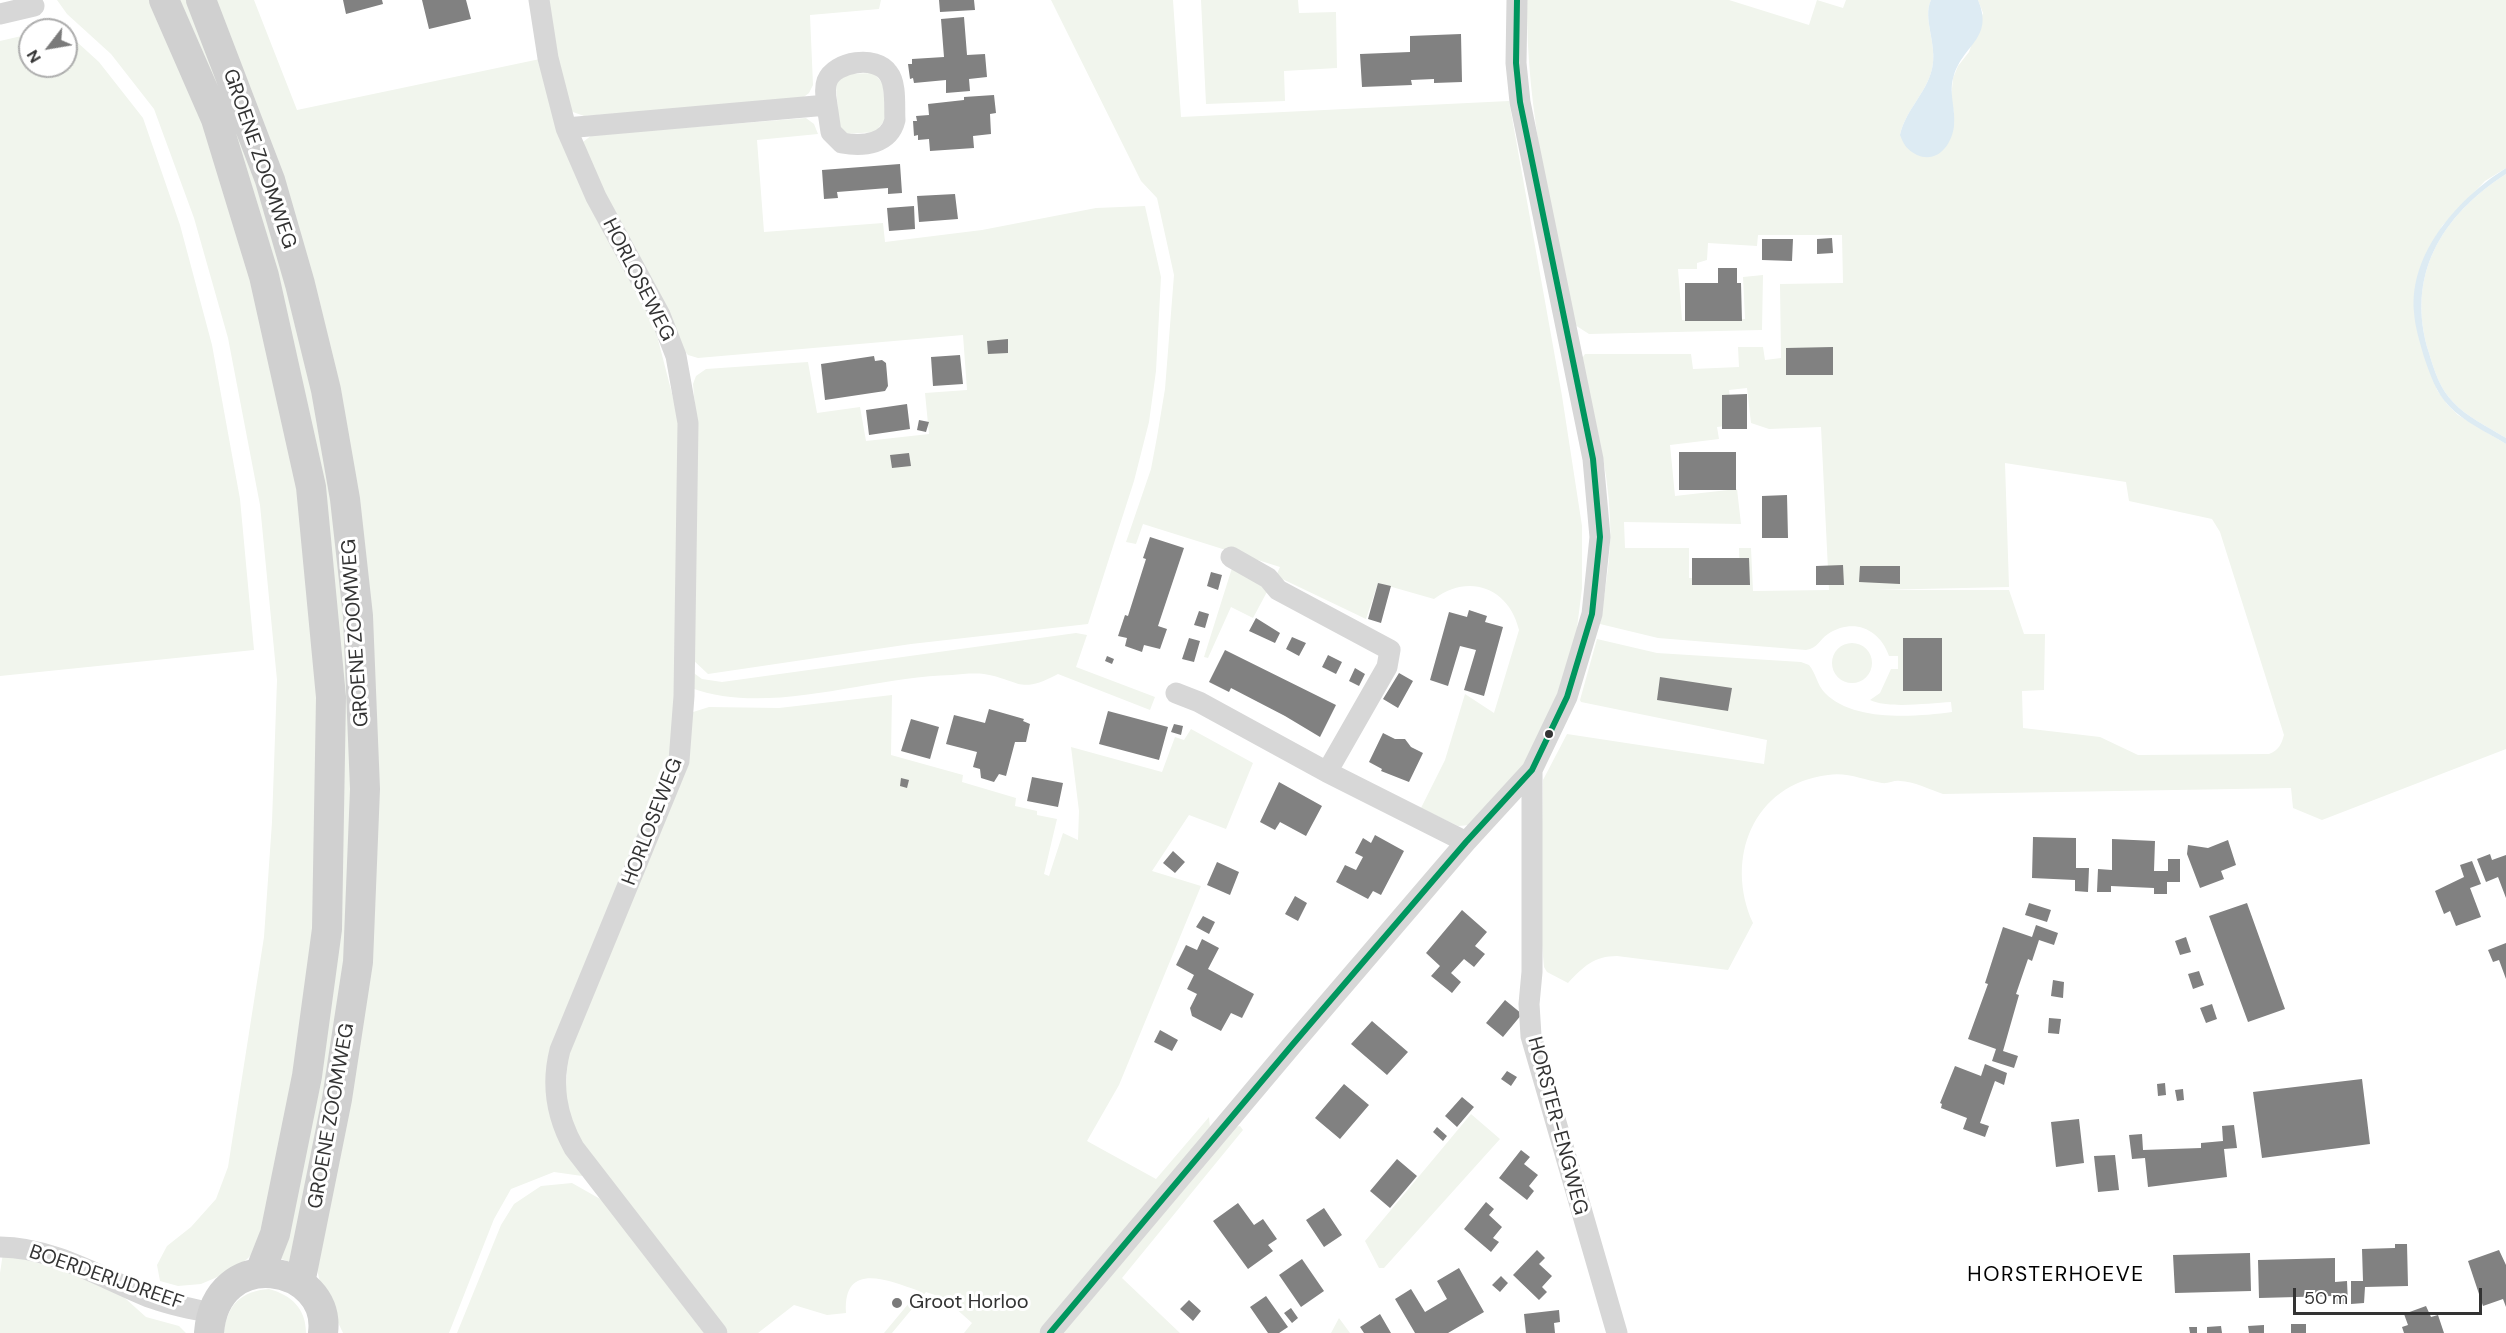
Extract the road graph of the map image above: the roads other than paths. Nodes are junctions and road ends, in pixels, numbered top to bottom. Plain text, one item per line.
1 (164, 0) edge
2 (201, 0) edge
3 (539, 0) edge
4 (1517, 0) edge
5 (34, 6) dead end
6 (0, 14) edge
7 (827, 105) dead end
8 (566, 128) junction
9 (1231, 557) dead end
10 (1176, 693) dead end
11 (1532, 770) junction
12 (1327, 772) junction
13 (1466, 842) junction
14 (0, 1247) edge
15 (260, 1272) junction
16 (300, 1283) junction
17 (210, 1323) edge
18 (323, 1333) edge
19 (717, 1333) edge
20 (1050, 1333) edge
21 (1617, 1333) edge

1 - 15 main road, GROENE ZOOMWEG
2 - 16 main road, GROENE ZOOMWEG
3 - 8 street, HORLOSEWEG
4 - 11 street, HORSTER-ENGWEG
5 - 6 street
7 - 8 street
8 - 19 street, HORLOSEWEG
9 - 12 street
10 - 12 street
11 - 13 street, HORSTER-ENGWEG
11 - 21 street, HORSTER-ENGWEG
12 - 13 street
13 - 20 street, HORSTER-ENGWEG
14 - 17 street, BOERDERIJDREEF
15 - 16 main road
15 - 17 main road
16 - 18 main road

